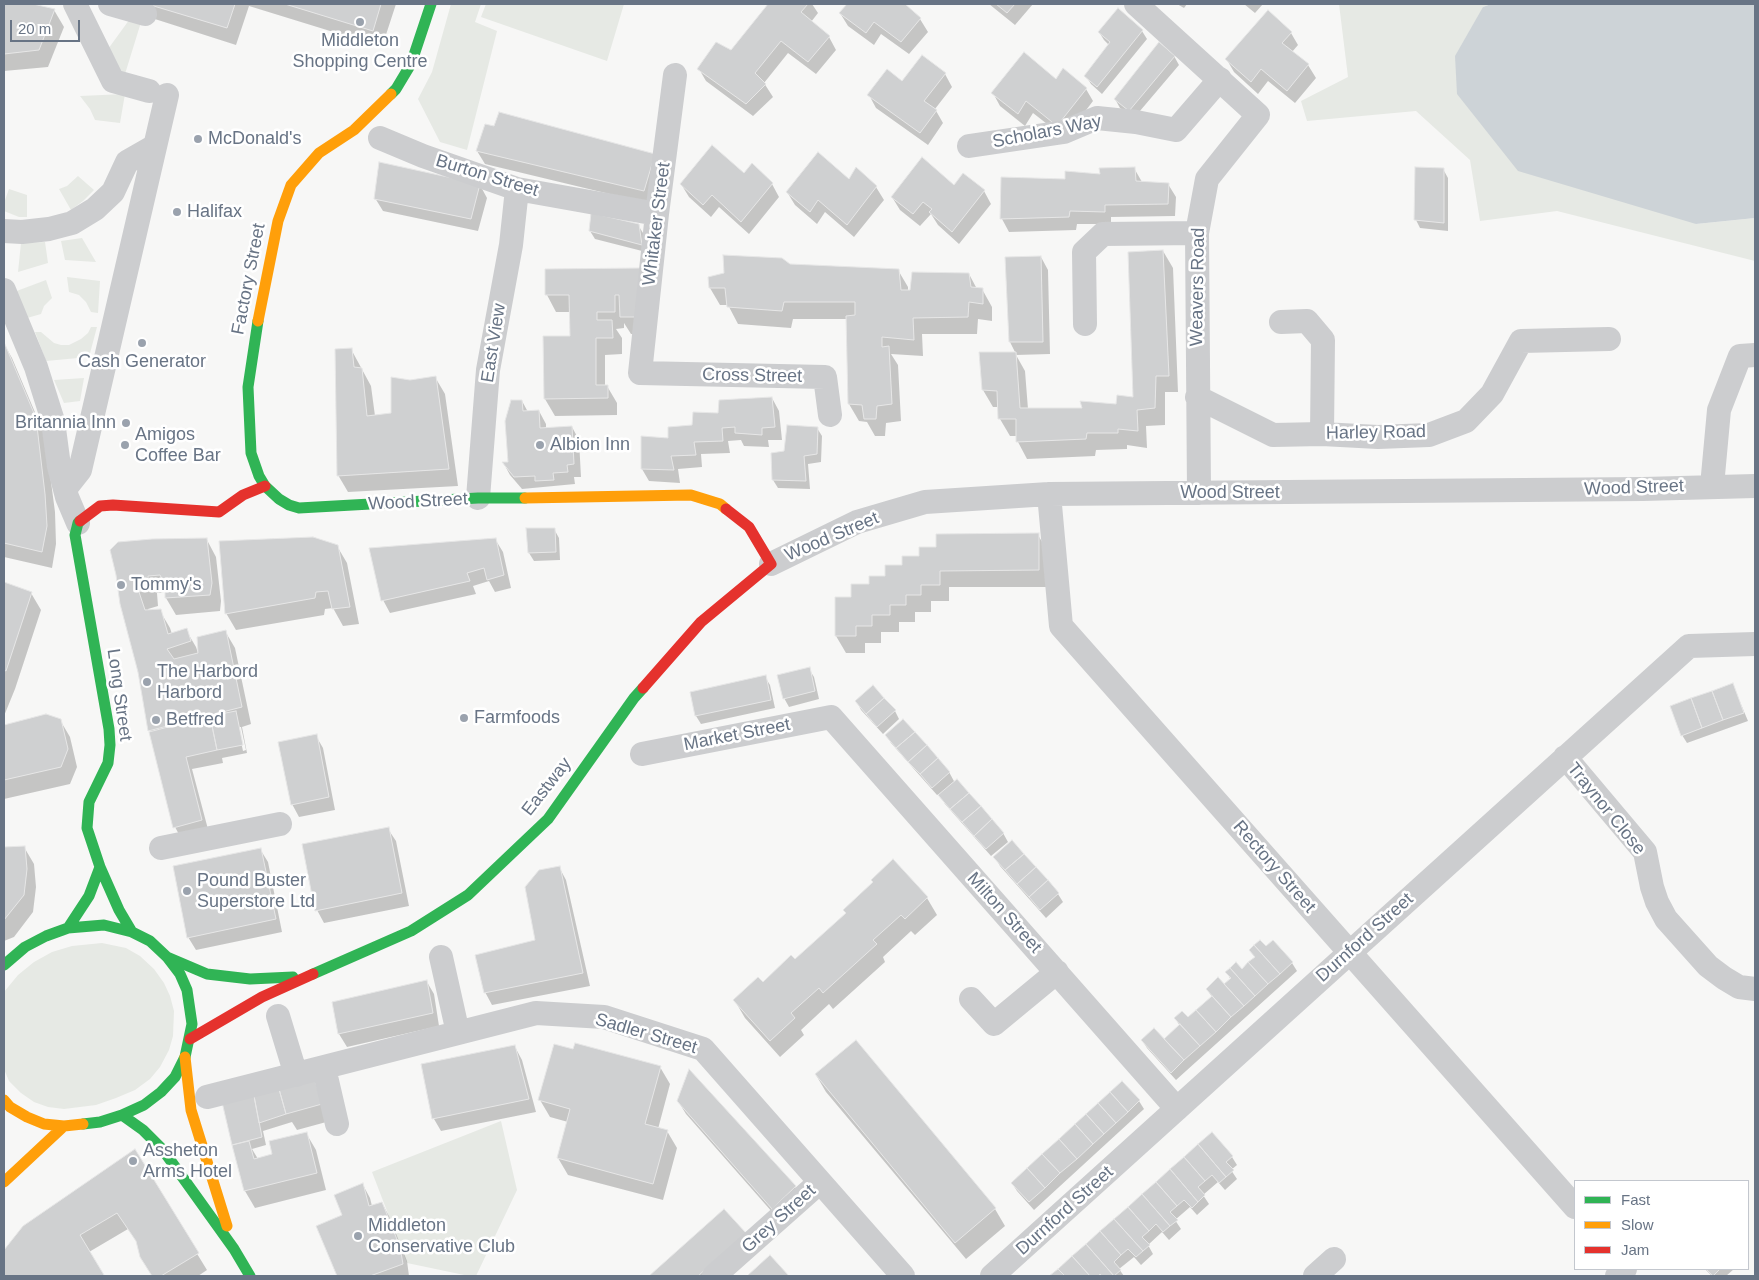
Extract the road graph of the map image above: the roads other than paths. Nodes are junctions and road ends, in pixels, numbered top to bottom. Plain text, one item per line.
1 (75, 4) edge
2 (110, 4) edge
3 (431, 4) edge
4 (1136, 4) edge
5 (145, 14) dead end
6 (675, 75) dead end
7 (1220, 79) junction
8 (380, 138) dead end
9 (155, 146) junction
10 (969, 146) dead end
11 (517, 189) junction
12 (657, 214) junction
13 (4, 231) edge
14 (1197, 233) junction
15 (5, 297) edge
16 (1281, 322) dead end
17 (1085, 324) dead end
18 (1609, 339) dead end
19 (1755, 355) edge
20 (640, 373) joint
21 (1197, 396) junction
22 (830, 416) dead end
23 (1322, 434) junction
24 (265, 486) junction
25 (1712, 486) junction
26 (1755, 486) edge
27 (65, 489) junction
28 (1199, 493) junction
29 (1049, 494) junction
30 (478, 498) junction
31 (78, 523) junction
32 (771, 564) junction
33 (1755, 644) edge
34 (831, 717) joint
35 (642, 754) dead end
36 (1565, 758) junction
37 (280, 824) dead end
38 (161, 848) dead end
39 (100, 867) junction
40 (68, 928) junction
41 (132, 932) junction
42 (1349, 952) junction
43 (167, 957) junction
44 (441, 957) dead end
45 (4, 963) edge
46 (1057, 972) junction
47 (307, 976) junction
48 (1755, 989) edge
49 (971, 999) dead end
50 (278, 1016) dead end
51 (458, 1033) junction
52 (190, 1039) junction
53 (185, 1057) junction
54 (324, 1068) junction
55 (296, 1075) junction
56 (207, 1097) dead end
57 (4, 1100) edge
58 (1177, 1109) junction
59 (122, 1114) junction
60 (337, 1124) dead end
61 (64, 1126) junction
62 (4, 1182) edge
63 (820, 1182) junction
64 (1574, 1206) edge
65 (234, 1249) junction
66 (1334, 1259) dead end
67 (250, 1276) edge
68 (714, 1276) edge
69 (903, 1276) edge
70 (992, 1276) edge
71 (1315, 1276) edge

1 - 9 street
2 - 5 street
3 - 24 street, Factory Street
4 - 7 street, Weavers Road
6 - 12 street, Whitaker Street
7 - 10 street, Scholars Way
7 - 14 street, Weavers Road
8 - 11 street, Burton Street
9 - 13 street
9 - 27 street
11 - 12 street, Burton Street
11 - 30 street, East View
12 - 20 street, Whitaker Street
14 - 17 street
14 - 21 street, Weavers Road
15 - 27 street
16 - 23 street
18 - 23 street, Harley Road
19 - 25 street
20 - 22 street, Cross Street
21 - 23 street, Harley Road
21 - 28 street, Weavers Road
24 - 30 street, Wood Street
24 - 31 street
25 - 26 street, Wood Street
25 - 28 street, Wood Street
27 - 31 street
28 - 29 street, Wood Street
29 - 32 street, Wood Street
29 - 42 street, Rectory Street
30 - 32 street, Wood Street
31 - 39 street, Long Street
32 - 47 street, Eastway
33 - 36 street, Durnford Street
34 - 35 street, Market Street
34 - 46 street, Milton Street
36 - 42 street, Durnford Street
36 - 48 street, Traynor Close
37 - 38 street
39 - 40 street
39 - 41 street, Long Street
40 - 41 street
40 - 45 street
41 - 43 street
42 - 58 street, Durnford Street
42 - 64 street, Rectory Street
43 - 47 street, Eastway
43 - 52 street
44 - 51 street
46 - 49 street
46 - 58 street, Milton Street
47 - 52 street, Eastway
50 - 55 street
51 - 54 street, Sadler Street
51 - 63 street, Sadler Street
52 - 53 street
53 - 59 street
53 - 65 street
54 - 55 street, Sadler Street
54 - 60 street
55 - 56 street, Sadler Street
57 - 61 street
58 - 70 street, Durnford Street
59 - 61 street
59 - 65 street
61 - 62 street
63 - 68 street, Grey Street
63 - 69 street, Sadler Street
65 - 67 street
66 - 71 street

